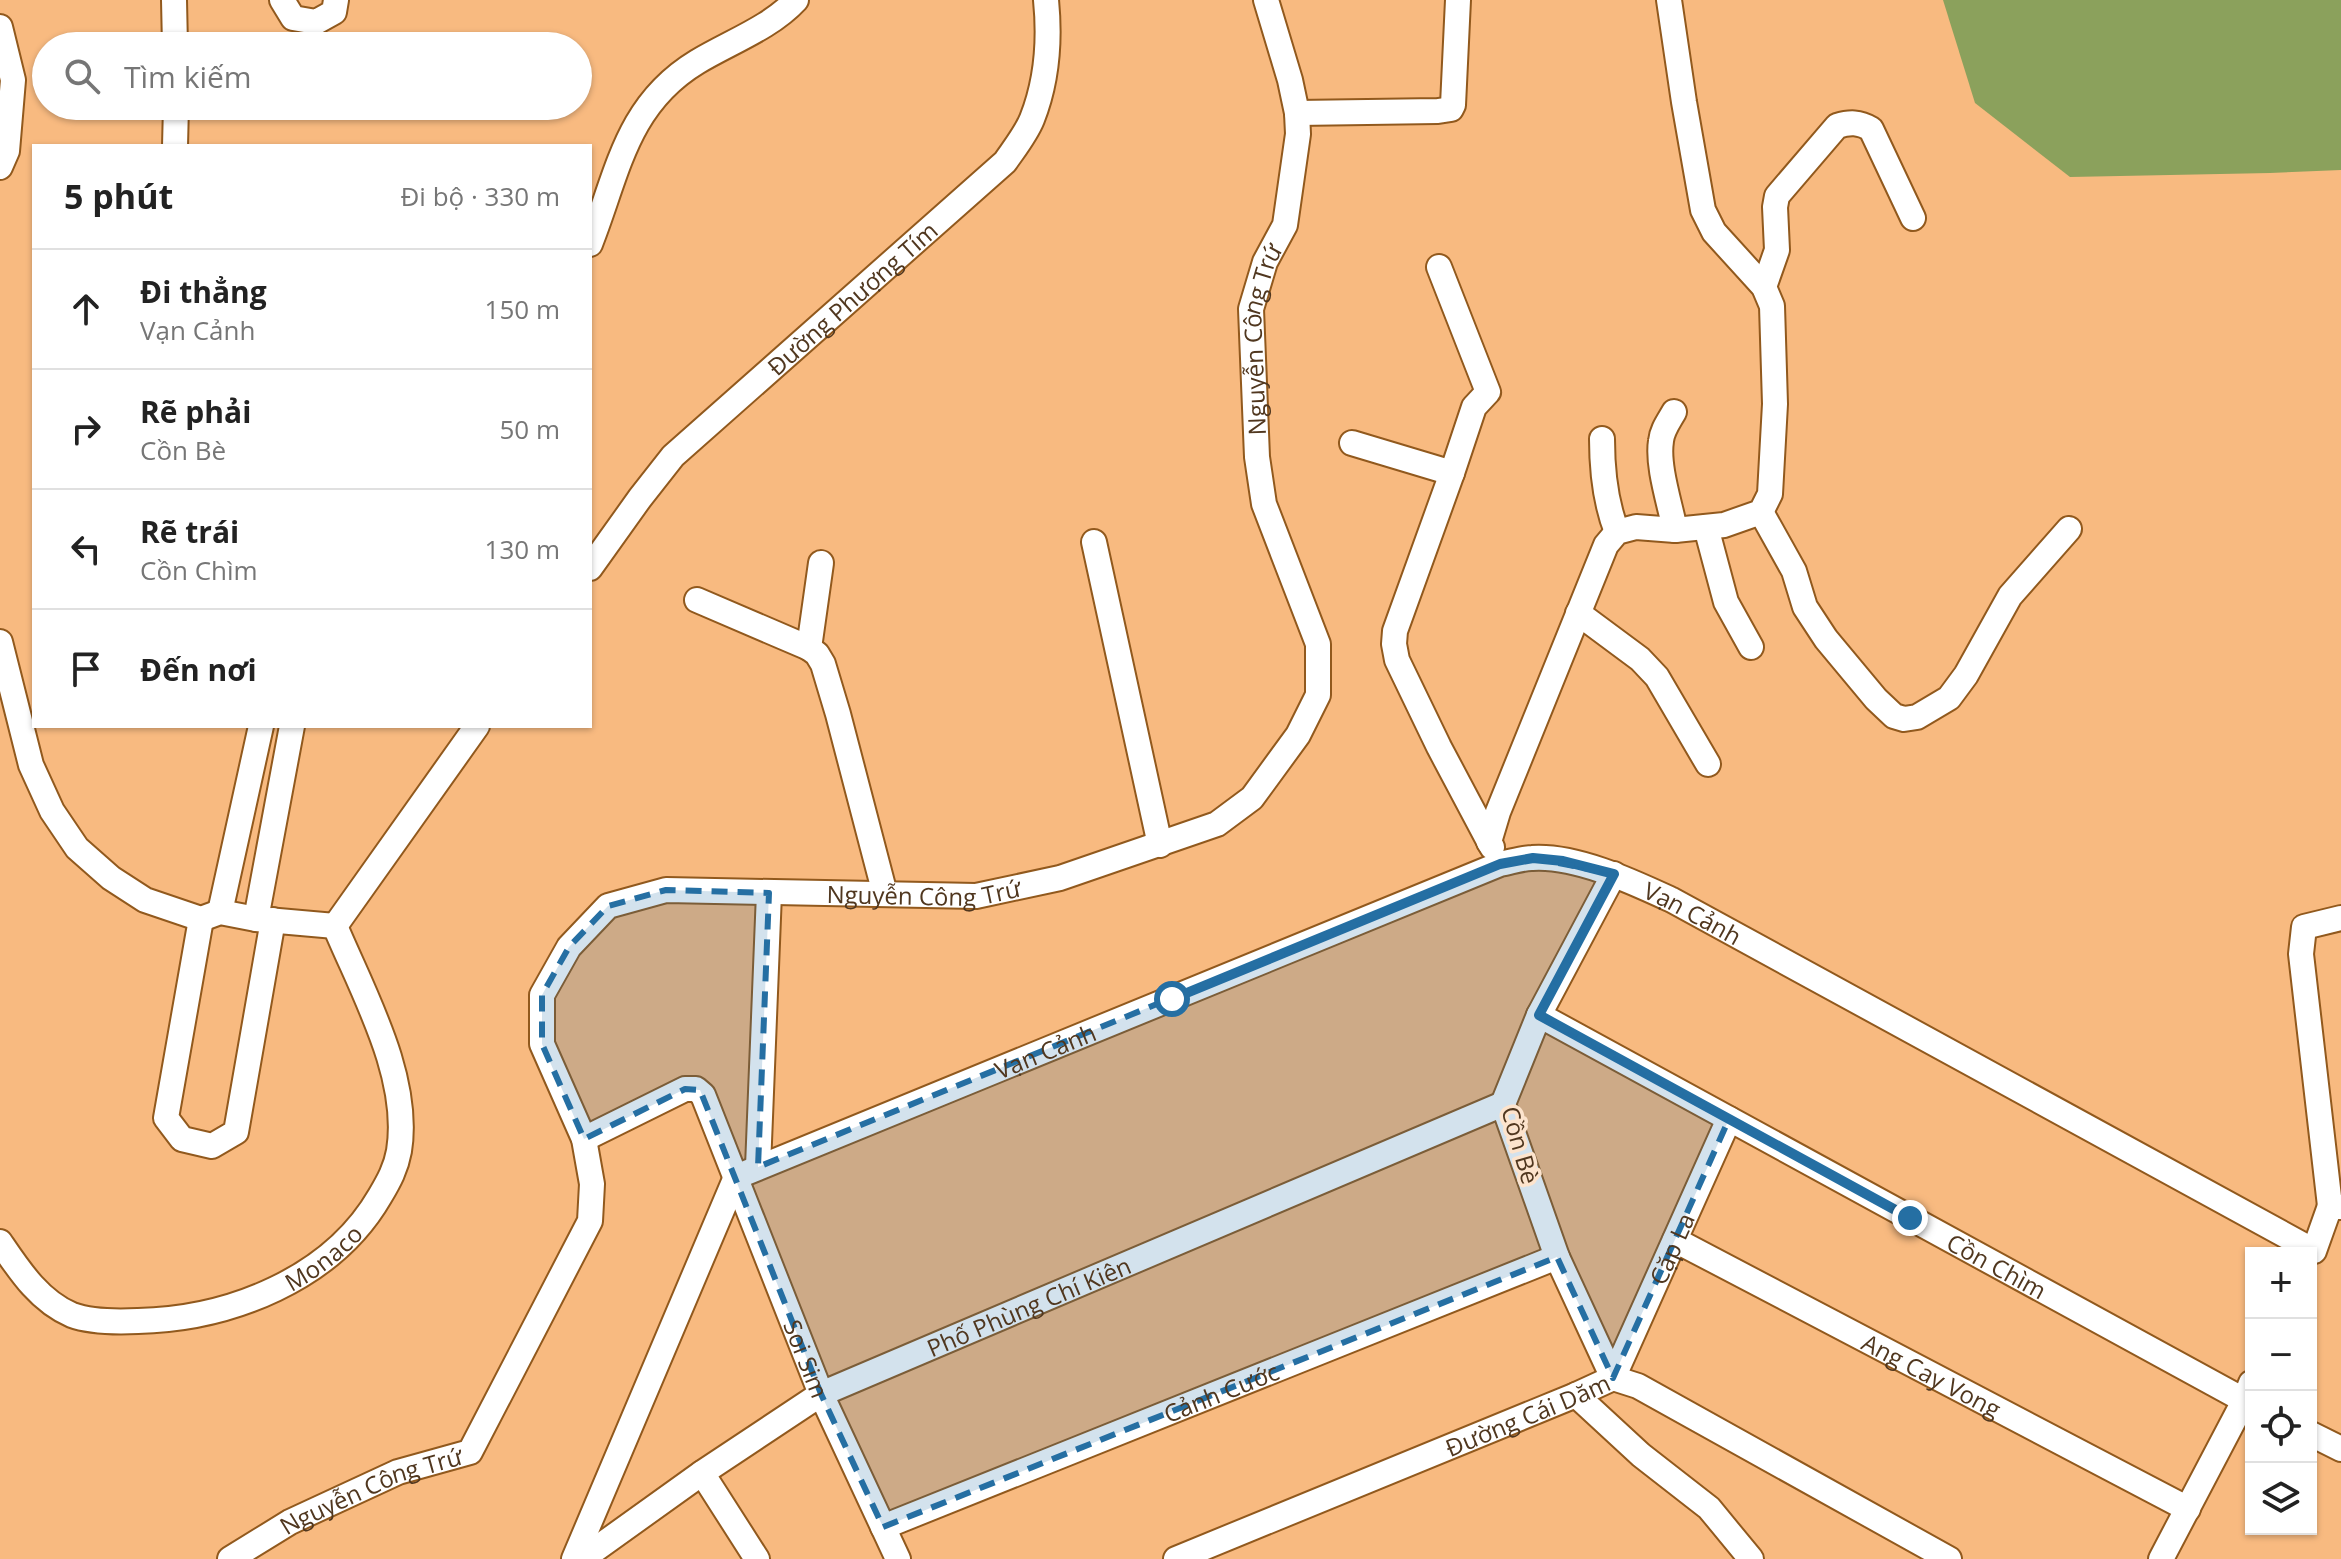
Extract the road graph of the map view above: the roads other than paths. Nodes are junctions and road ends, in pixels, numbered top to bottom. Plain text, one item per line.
1 (174, 0) edge
2 (282, 0) edge
3 (336, 0) edge
4 (796, 0) edge
5 (1046, 0) edge
6 (1266, 0) edge
7 (1458, 0) edge
8 (1669, 0) edge
9 (0, 27) edge
10 (175, 32) edge
11 (1297, 113) junction
12 (176, 120) edge
13 (175, 144) edge
14 (0, 167) edge
15 (1913, 218) dead end
16 (592, 238) edge
17 (1439, 267) dead end
18 (1764, 287) junction
19 (1674, 412) dead end
20 (1602, 439) dead end
21 (1352, 443) dead end
22 (1452, 473) junction
23 (1761, 512) junction
24 (1706, 527) junction
25 (2069, 529) dead end
26 (1675, 530) junction
27 (1617, 532) junction
28 (1094, 542) dead end
29 (821, 563) dead end
30 (592, 565) edge
31 (697, 600) dead end
32 (1578, 613) junction
33 (0, 642) edge
34 (1751, 647) dead end
35 (809, 648) junction
36 (260, 728) edge
37 (292, 728) edge
38 (476, 728) edge
39 (1708, 764) dead end
40 (1489, 842) junction
41 (1160, 845) junction
42 (1500, 864) junction
43 (1614, 874) junction
44 (769, 893) junction
45 (885, 894) junction
46 (210, 916) junction
47 (2341, 918) edge
48 (265, 920) junction
49 (335, 926) junction
50 (1539, 1015) junction
51 (1503, 1104) junction
52 (1729, 1119) junction
53 (584, 1139) junction
54 (747, 1172) junction
55 (2336, 1206) edge
56 (1675, 1240) junction
57 (0, 1242) edge
58 (2300, 1247) edge
59 (2316, 1247) edge
60 (1557, 1257) junction
61 (1613, 1378) junction
62 (821, 1394) junction
63 (2245, 1394) edge
64 (1576, 1395) junction
65 (2245, 1403) edge
66 (2317, 1437) edge
67 (2341, 1448) edge
68 (702, 1473) junction
69 (2188, 1509) junction
70 (883, 1527) junction
71 (230, 1559) edge
72 (574, 1559) edge
73 (582, 1559) edge
74 (757, 1559) edge
75 (898, 1559) edge
76 (1176, 1559) edge
77 (1751, 1559) edge
78 (1949, 1559) edge
79 (2161, 1559) edge

1 - 10 street
2 - 3 street
4 - 16 street
5 - 30 street, Đường Phượng Tím
6 - 11 street, Nguyễn Công Trứ
7 - 11 street
8 - 18 street
9 - 14 street
11 - 41 street, Nguyễn Công Trứ
12 - 13 street
15 - 18 street
17 - 22 street
18 - 23 street
19 - 26 street
20 - 27 street
21 - 22 street
22 - 40 street
23 - 24 street
23 - 25 street
24 - 26 street
24 - 34 street
26 - 27 street
27 - 32 street
28 - 41 street
29 - 35 street
31 - 35 street
32 - 39 street
32 - 40 street
33 - 46 street
35 - 45 street
36 - 46 street
37 - 48 street
38 - 49 street
40 - 42 street
41 - 45 street, Nguyễn Công Trứ
42 - 43 street, Vạn Cảnh
42 - 54 street, Vạn Cảnh
43 - 50 street, Cồn Bè
43 - 58 street, Vạn Cảnh
44 - 45 street, Nguyễn Công Trứ
44 - 53 street, Nguyễn Công Trứ
44 - 54 street
46 - 48 street
46 - 48 street
47 - 55 street
48 - 49 street
49 - 57 street, Monaco
50 - 51 street, Cồn Bè
50 - 52 street, Cồn Chìm
51 - 60 street, Cồn Bè
51 - 62 street, Phố Phùng Chí Kiên
52 - 56 street, Cặp La
52 - 63 street, Cồn Chìm
53 - 54 street, Soi Sim
53 - 71 street, Nguyễn Công Trứ
54 - 62 street, Soi Sim
54 - 72 street
55 - 59 street, Vạn Cảnh
56 - 61 street, Cặp La
56 - 69 street, Ang Cay Vong
60 - 61 street, Cồn Bè
60 - 70 street, Cảnh Cước
61 - 64 street, Đường Cái Dăm
61 - 78 street, Đường Cái Dăm
62 - 68 street, Phố Phùng Chí Kiên
62 - 70 street, Soi Sim
64 - 76 street, Đường Cái Dăm
64 - 77 street
65 - 69 street
66 - 67 street
68 - 73 street, Phố Phùng Chí Kiên
68 - 74 street
69 - 79 street
70 - 75 street, Soi Sim

